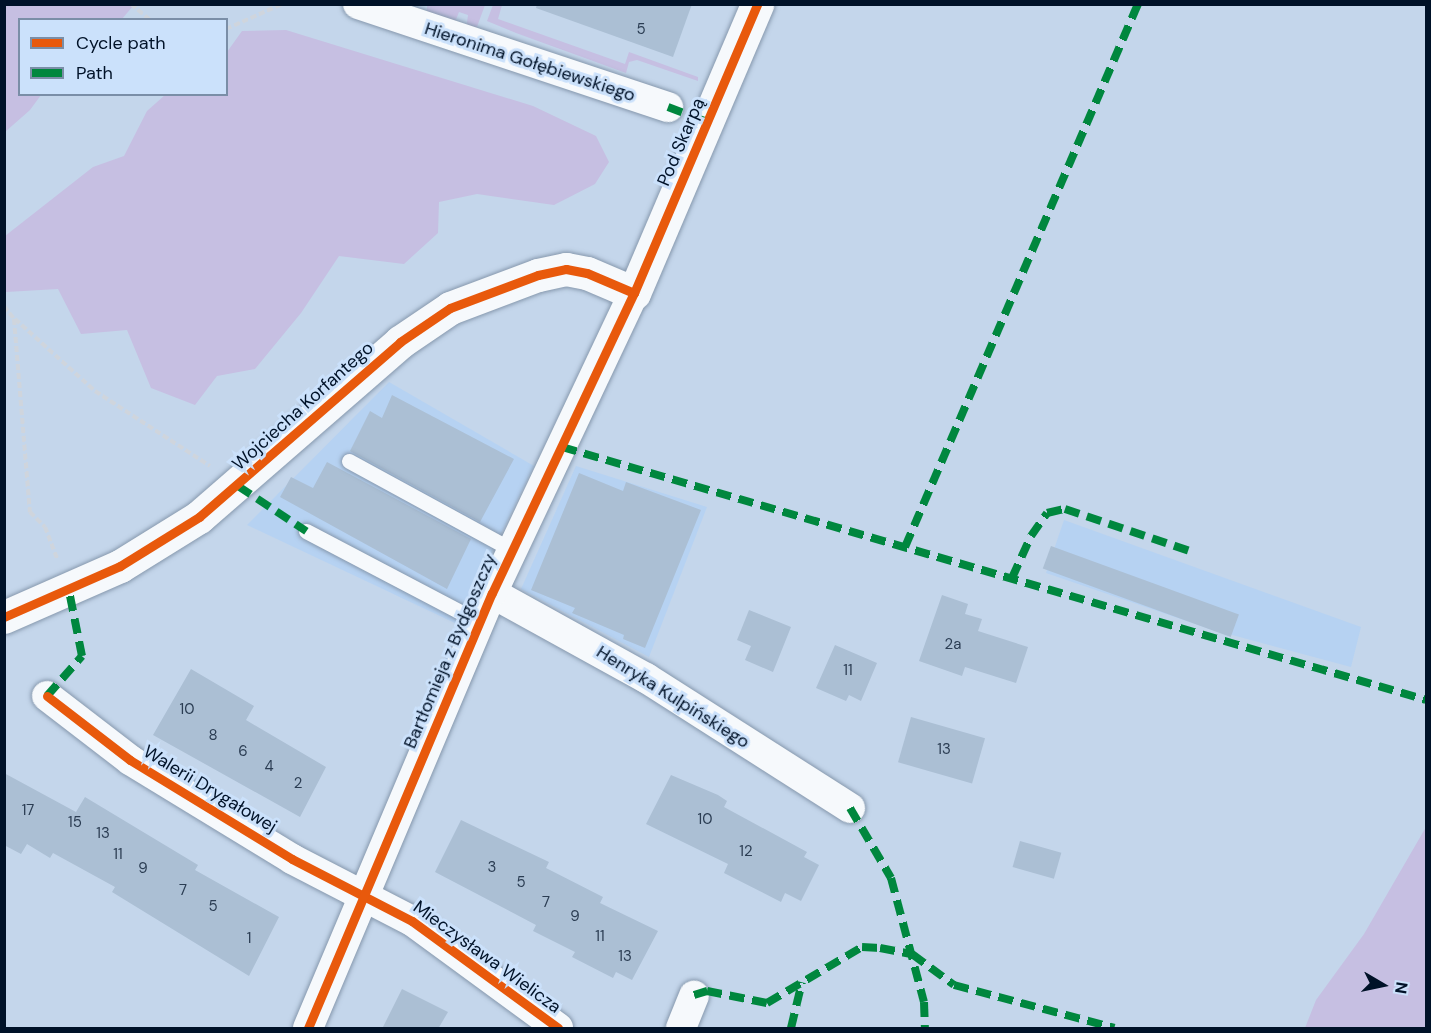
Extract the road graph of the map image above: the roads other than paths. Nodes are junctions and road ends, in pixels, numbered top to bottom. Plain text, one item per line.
1 (358, 4) edge
2 (758, 4) edge
3 (406, 12) edge
4 (668, 107) dead end
5 (634, 293) junction
6 (349, 461) dead end
7 (306, 531) dead end
8 (512, 550) junction
9 (492, 593) junction
10 (4, 617) edge
11 (479, 622) junction
12 (47, 696) dead end
13 (850, 808) dead end
14 (363, 897) junction
15 (694, 994) dead end
16 (308, 1029) edge
17 (558, 1029) edge
18 (681, 1029) edge

1 - 3 street, Hieronima Gołębiewskiego
2 - 5 street, Pod Skarpą
3 - 4 street, Hieronima Gołębiewskiego
5 - 8 street, Bartłomieja z Bydgoszczy
5 - 10 street, Wojciecha Korfantego
6 - 8 lane
7 - 11 lane
8 - 9 street, Bartłomieja z Bydgoszczy
9 - 11 street, Bartłomieja z Bydgoszczy
9 - 13 street, Henryka Kulpińskiego
11 - 14 street, Bartłomieja z Bydgoszczy
12 - 14 street, Walerii Drygałowej
14 - 16 street, Bartłomieja z Bydgoszczy
14 - 17 street, Mieczysława Wielicza
15 - 18 street

